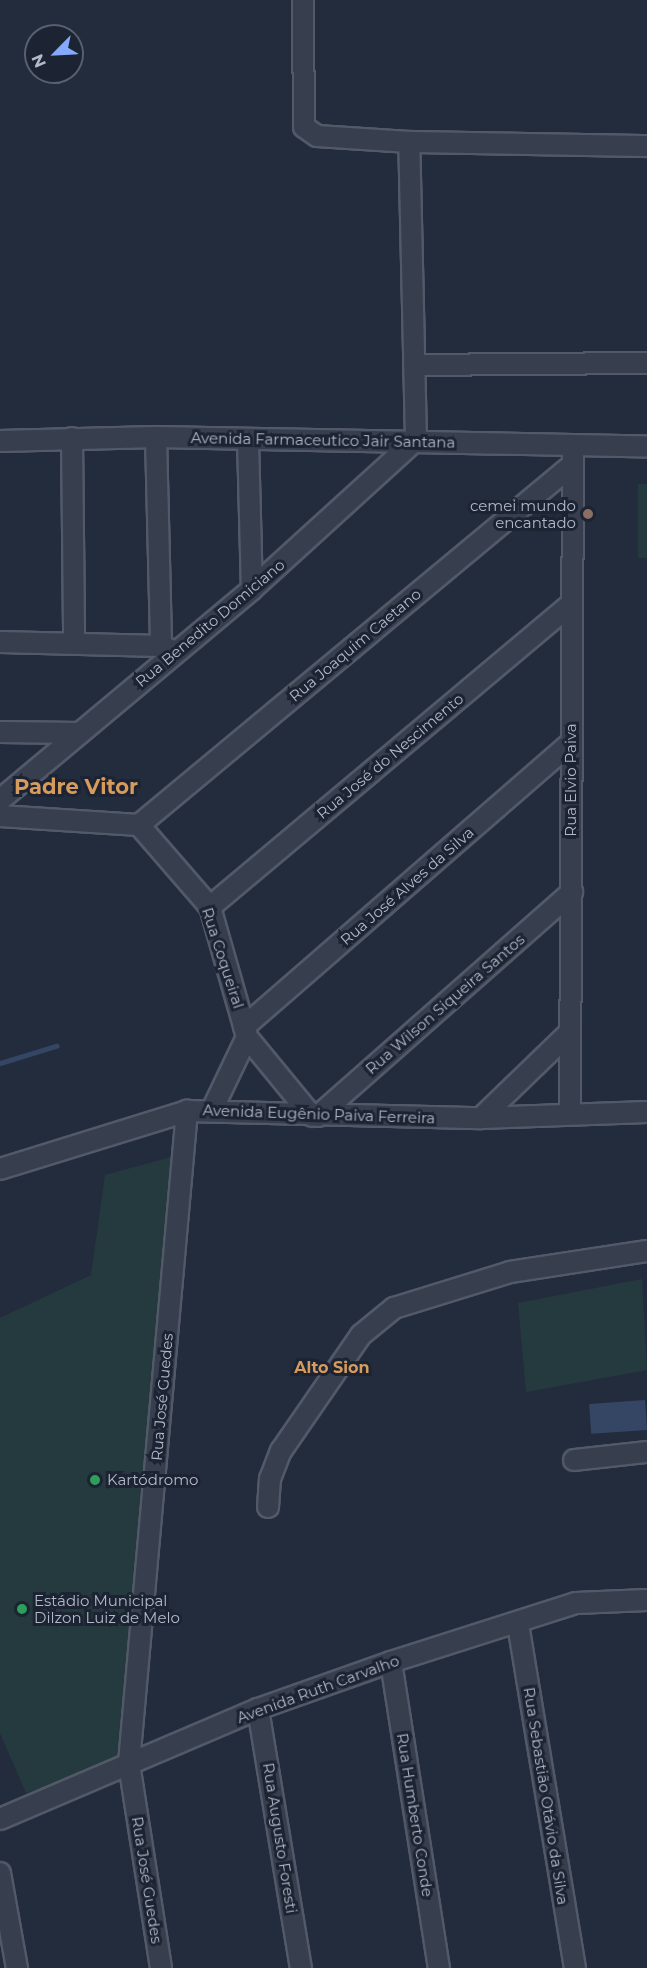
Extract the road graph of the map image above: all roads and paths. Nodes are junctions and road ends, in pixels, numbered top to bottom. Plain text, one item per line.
1 (303, 0) edge
2 (409, 142) junction
3 (647, 146) edge
4 (647, 363) edge
5 (414, 365) junction
6 (156, 437) junction
7 (72, 438) junction
8 (248, 440) junction
9 (416, 440) junction
10 (0, 441) edge
11 (647, 446) edge
12 (572, 456) junction
13 (252, 589) junction
14 (569, 606) junction
15 (0, 642) edge
16 (74, 642) junction
17 (168, 649) junction
18 (0, 732) edge
19 (80, 733) junction
20 (570, 744) junction
21 (0, 800) edge
22 (0, 816) edge
23 (139, 825) junction
24 (572, 892) junction
25 (210, 907) junction
26 (246, 1032) junction
27 (570, 1033) junction
28 (212, 1110) junction
29 (188, 1111) junction
30 (647, 1112) edge
31 (570, 1114) junction
32 (315, 1116) junction
33 (481, 1118) junction
34 (0, 1169) edge
35 (647, 1254) edge
36 (647, 1452) edge
37 (574, 1460) dead end
38 (268, 1507) dead end
39 (647, 1600) edge
40 (518, 1624) junction
41 (391, 1662) junction
42 (258, 1709) junction
43 (129, 1763) junction
44 (0, 1819) edge
45 (0, 1873) edge
46 (17, 1968) edge
47 (161, 1968) edge
48 (301, 1968) edge
49 (439, 1968) edge
50 (575, 1968) edge

1 - 2 street
2 - 3 street
2 - 5 street
4 - 5 street
5 - 9 street
6 - 7 street, Avenida Farmaceutico Jair Santana
6 - 8 street, Avenida Farmaceutico Jair Santana
6 - 17 street
7 - 10 street, Avenida Farmaceutico Jair Santana
7 - 16 street
8 - 9 street, Avenida Farmaceutico Jair Santana
8 - 13 street
9 - 12 street, Avenida Farmaceutico Jair Santana
9 - 13 street, Rua Benedito Domiciano
11 - 12 street, Avenida Farmaceutico Jair Santana
12 - 14 street, Rua Elvio Paiva
12 - 23 street, Rua Joaquim Caetano
13 - 17 street, Rua Benedito Domiciano
14 - 20 street, Rua Elvio Paiva
14 - 25 street, Rua José do Nescimento
15 - 16 street
16 - 17 street
17 - 19 street, Rua Benedito Domiciano
18 - 19 street
19 - 21 street, Rua Benedito Domiciano
20 - 24 street, Rua Elvio Paiva
20 - 26 street, Rua José Alves da Silva
22 - 23 street
23 - 25 street, Rua Coqueiral
24 - 27 street, Rua Elvio Paiva
24 - 32 street, Rua Wilson Siqueira Santos
25 - 26 street, Rua Coqueiral
26 - 28 street
26 - 32 street, Rua Coqueiral
27 - 31 street, Rua Elvio Paiva
27 - 33 street
28 - 29 street, Avenida Eugênio Paiva Ferreira
28 - 32 street, Avenida Eugênio Paiva Ferreira
29 - 34 street, Avenida Eugênio Paiva Ferreira
29 - 43 street, Rua José Guedes
30 - 31 street, Avenida Eugênio Paiva Ferreira
31 - 33 street, Avenida Eugênio Paiva Ferreira
32 - 33 street, Avenida Eugênio Paiva Ferreira
35 - 38 street
36 - 37 street
39 - 40 street, Avenida Ruth Carvalho
40 - 41 street, Avenida Ruth Carvalho
40 - 50 street, Rua Sebastião Otávio da Silva
41 - 42 street, Avenida Ruth Carvalho
41 - 49 street, Rua Humberto Conde
42 - 43 street, Avenida Ruth Carvalho
42 - 48 street, Rua Augusto Foresti
43 - 44 street, Avenida Ruth Carvalho
43 - 47 street, Rua José Guedes
45 - 46 street

